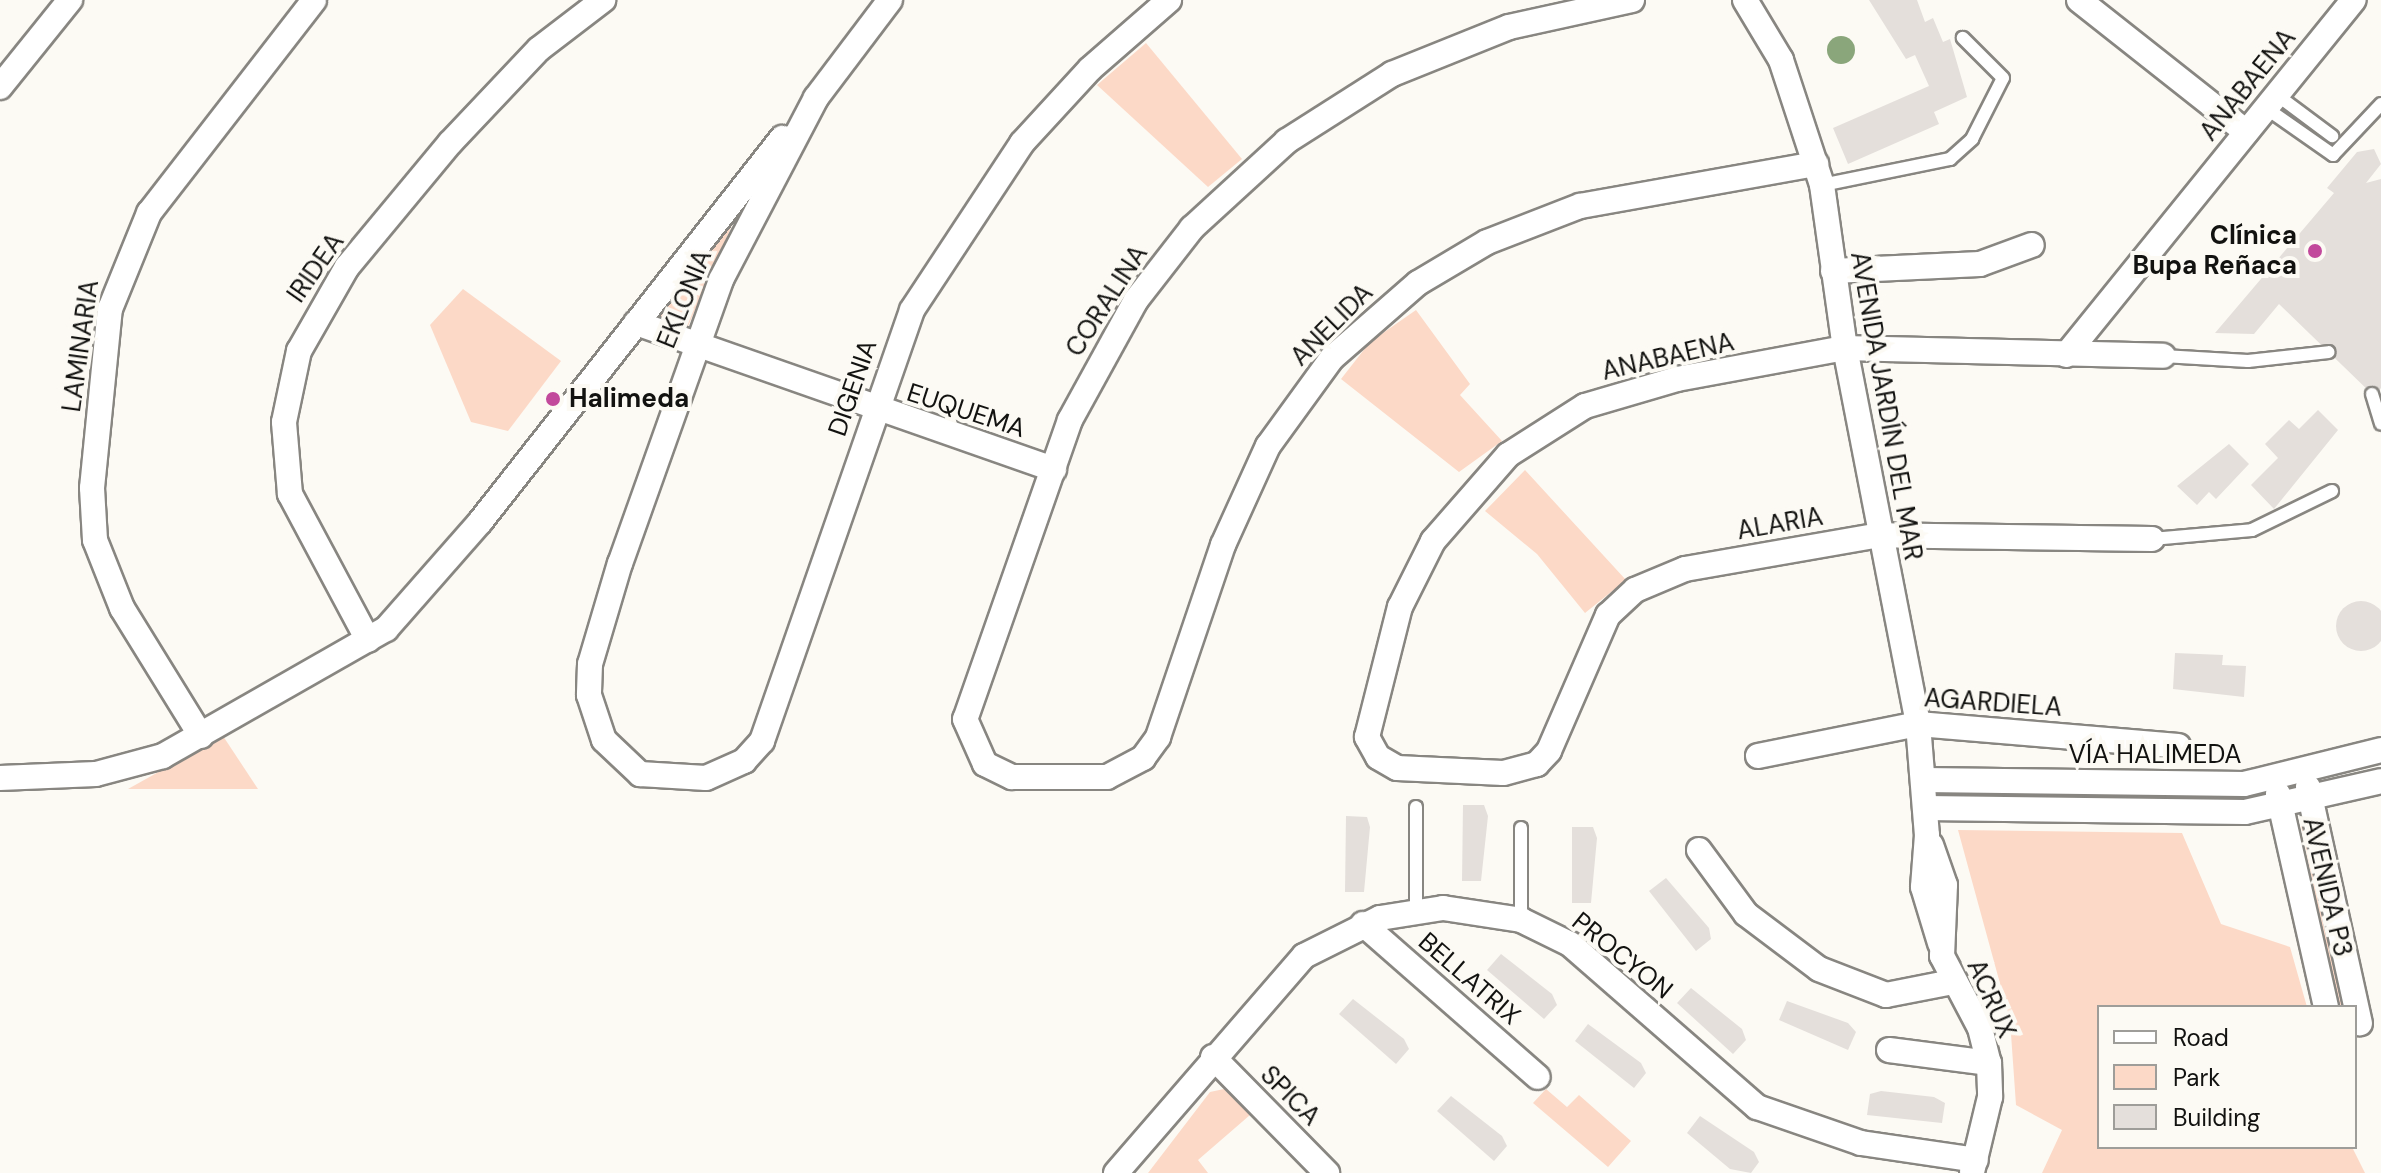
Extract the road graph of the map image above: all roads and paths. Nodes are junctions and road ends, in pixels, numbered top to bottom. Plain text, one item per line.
1 (70, 0) edge
2 (314, 0) edge
3 (603, 0) edge
4 (890, 0) edge
5 (1169, 0) edge
6 (1632, 0) edge
7 (1745, 0) edge
8 (2353, 0) edge
9 (2096, 5) edge
10 (1963, 38) dead end
11 (0, 87) edge
12 (816, 98) junction
13 (2272, 101) junction
14 (2379, 111) edge
15 (2246, 132) junction
16 (2332, 136) dead end
17 (1819, 174) junction
18 (2032, 245) dead end
19 (1833, 271) junction
20 (636, 323) junction
21 (694, 348) junction
22 (1845, 348) junction
23 (2329, 352) dead end
24 (2066, 355) junction
25 (2163, 356) joint
26 (2372, 394) dead end
27 (873, 410) junction
28 (2381, 424) edge
29 (1054, 469) junction
30 (2332, 491) dead end
31 (1880, 535) junction
32 (2152, 539) joint
33 (368, 640) junction
34 (1918, 724) junction
35 (201, 736) junction
36 (2178, 746) dead end
37 (2381, 750) edge
38 (1758, 756) dead end
39 (1529, 768) joint
40 (2305, 773) junction
41 (640, 774) joint
42 (1107, 777) joint
43 (0, 778) edge
44 (1924, 780) junction
45 (2275, 780) junction
46 (2381, 781) edge
47 (2311, 802) junction
48 (1416, 807) dead end
49 (1925, 808) junction
50 (2281, 809) junction
51 (1521, 828) dead end
52 (1927, 835) joint
53 (1699, 850) dead end
54 (1416, 910) junction
55 (1521, 920) junction
56 (1363, 924) junction
57 (1952, 982) junction
58 (2326, 1005) edge
59 (2356, 1005) edge
60 (2357, 1009) edge
61 (2360, 1023) dead end
62 (1889, 1050) dead end
63 (1213, 1057) junction
64 (1989, 1063) junction
65 (1538, 1077) dead end
66 (1974, 1166) edge
67 (1116, 1173) edge
68 (1327, 1173) edge

1 - 11 street
2 - 35 street, LAMINARIA
3 - 33 street, IRIDEA
4 - 12 street, EKLONIA
5 - 27 street, DIGENIA
6 - 29 street, CORALINA
7 - 17 street, AVENIDA JARDÍN DEL MAR
8 - 13 street, ANABAENA
9 - 15 street
10 - 17 lane
12 - 20 street
12 - 21 street, EKLONIA
13 - 14 lane
13 - 15 street, ANABAENA
13 - 16 lane
15 - 24 street, ANABAENA
17 - 19 street, AVENIDA JARDÍN DEL MAR
17 - 42 street, ANELIDA
18 - 19 street
19 - 22 street, AVENIDA JARDÍN DEL MAR
20 - 21 street, EUQUEMA
20 - 33 street
21 - 27 street, EUQUEMA
21 - 41 street, EKLONIA
22 - 24 street, ANABAENA
22 - 31 street, AVENIDA JARDÍN DEL MAR
22 - 39 street, ANABAENA
23 - 25 lane
24 - 25 street, ANABAENA
26 - 28 lane
27 - 29 street, EUQUEMA
27 - 41 street, DIGENIA
29 - 42 street, CORALINA
30 - 32 lane
31 - 32 street, ALARIA
31 - 34 street, AVENIDA JARDÍN DEL MAR
31 - 39 street, ALARIA
33 - 35 street
34 - 36 street, AGARDIELA
34 - 38 street, AGARDIELA
34 - 44 street, AVENIDA JARDÍN DEL MAR
35 - 43 street
37 - 40 street, VÍA HALIMEDA
40 - 45 street, VÍA HALIMEDA
40 - 47 street, AVENIDA P3
44 - 45 street, VÍA HALIMEDA
44 - 49 street, AVENIDA JARDÍN DEL MAR
45 - 50 street, AVENIDA P3
46 - 47 street
47 - 50 street
47 - 59 street, AVENIDA P3
48 - 54 lane
49 - 50 street
49 - 52 street, AVENIDA JARDÍN DEL MAR
50 - 58 street, AVENIDA P3
51 - 55 lane
52 - 57 street, ACRUX
53 - 57 street
54 - 55 street, PROCYON
54 - 56 street, PROCYON
55 - 66 street, PROCYON
56 - 63 street, PROCYON
56 - 65 street, BELLATRIX
57 - 64 street, ACRUX
60 - 61 street, AVENIDA P3
62 - 64 street
63 - 67 street, PROCYON
63 - 68 street, SPICA
64 - 66 street, ACRUX

